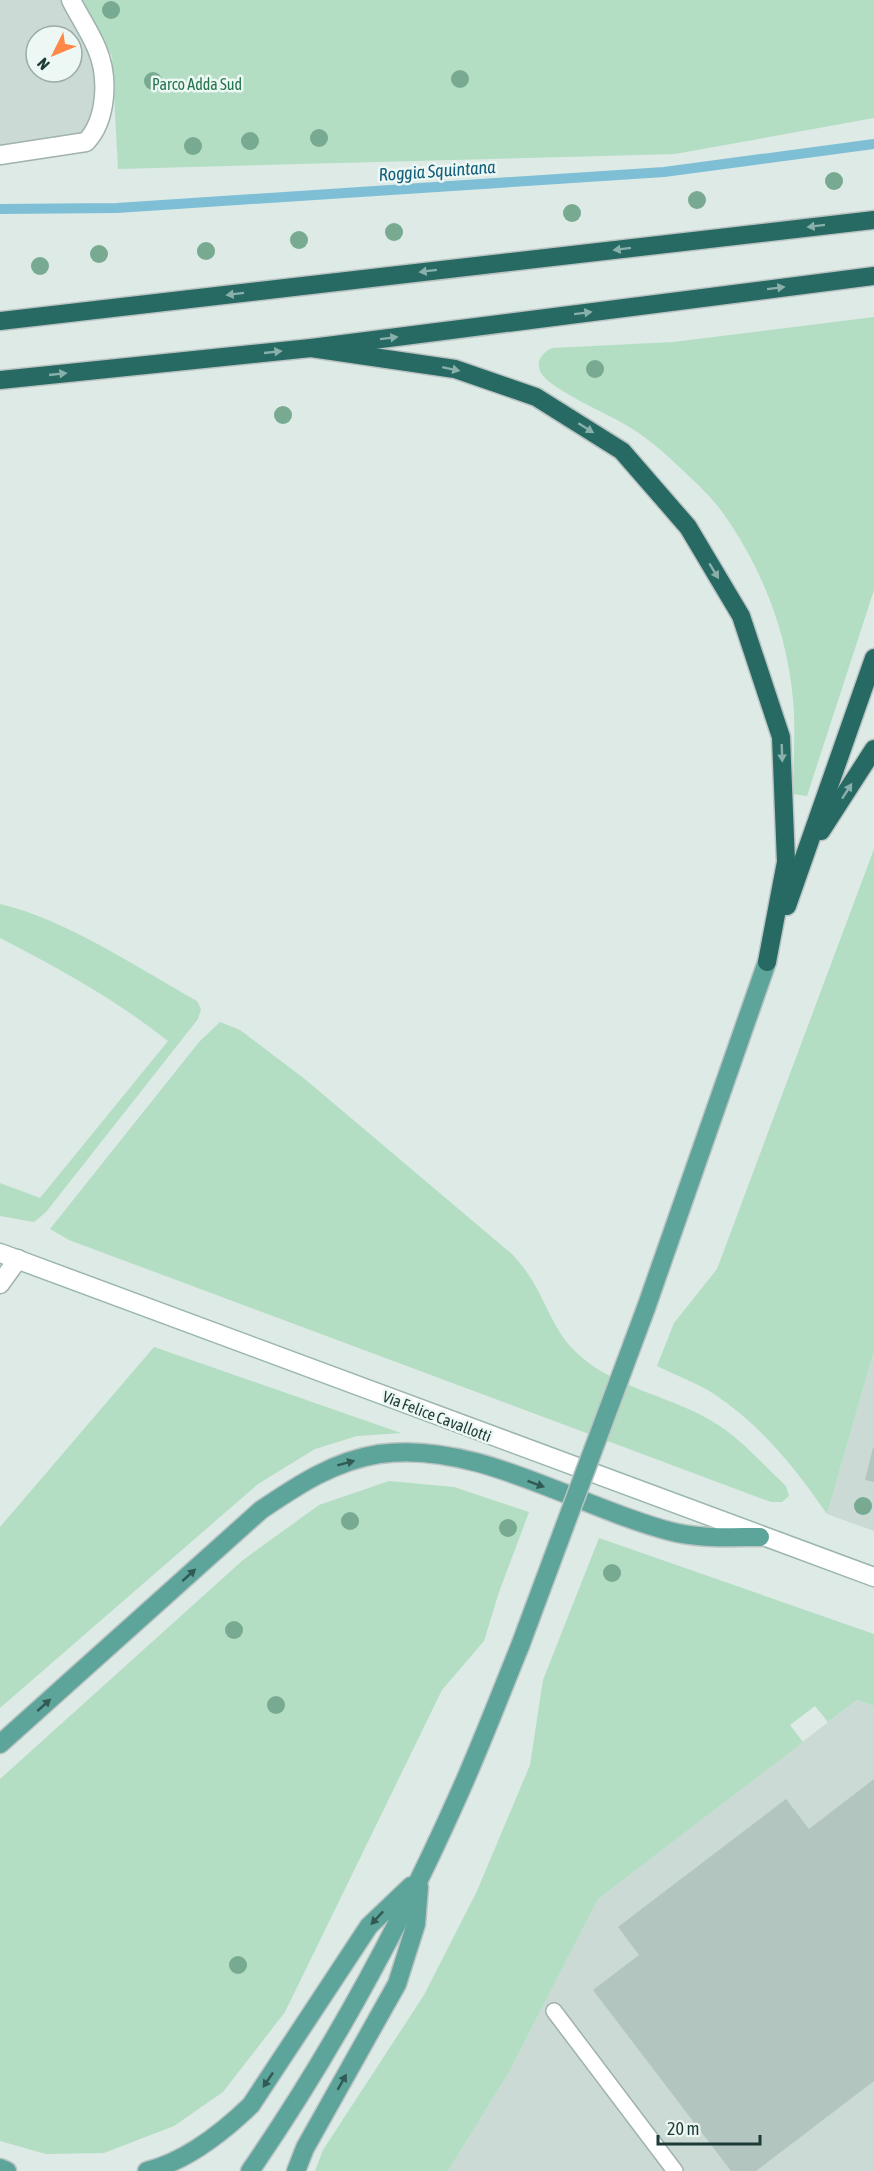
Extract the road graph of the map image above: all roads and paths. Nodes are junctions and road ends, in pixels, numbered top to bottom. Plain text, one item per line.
1 (71, 0) edge
2 (0, 155) edge
3 (874, 220) edge
4 (874, 276) edge
5 (0, 321) edge
6 (310, 348) junction
7 (0, 380) edge
8 (874, 658) edge
9 (874, 749) edge
10 (804, 858) junction
11 (767, 962) junction
12 (0, 1253) edge
13 (18, 1259) junction
14 (0, 1284) edge
15 (760, 1537) junction
16 (874, 1577) edge
17 (0, 1744) edge
18 (420, 1879) junction
19 (554, 2011) dead end
20 (0, 2168) edge
21 (6, 2171) edge
22 (147, 2171) edge
23 (249, 2171) edge
24 (296, 2171) edge
25 (675, 2171) edge

1 - 2 street
3 -> 5 highway
6 -> 4 highway
7 -> 6 highway
6 -> 11 highway
8 - 10 highway
10 -> 9 highway
10 - 11 highway
11 - 18 main road, bridge
12 - 13 street, Via Felice Cavallotti
13 - 14 street
13 - 15 street, Via Felice Cavallotti
15 - 16 street, Via Felice Cavallotti
17 -> 15 main road
18 -> 22 main road
18 - 23 main road
24 -> 18 main road
19 - 25 lane
20 - 21 main road

